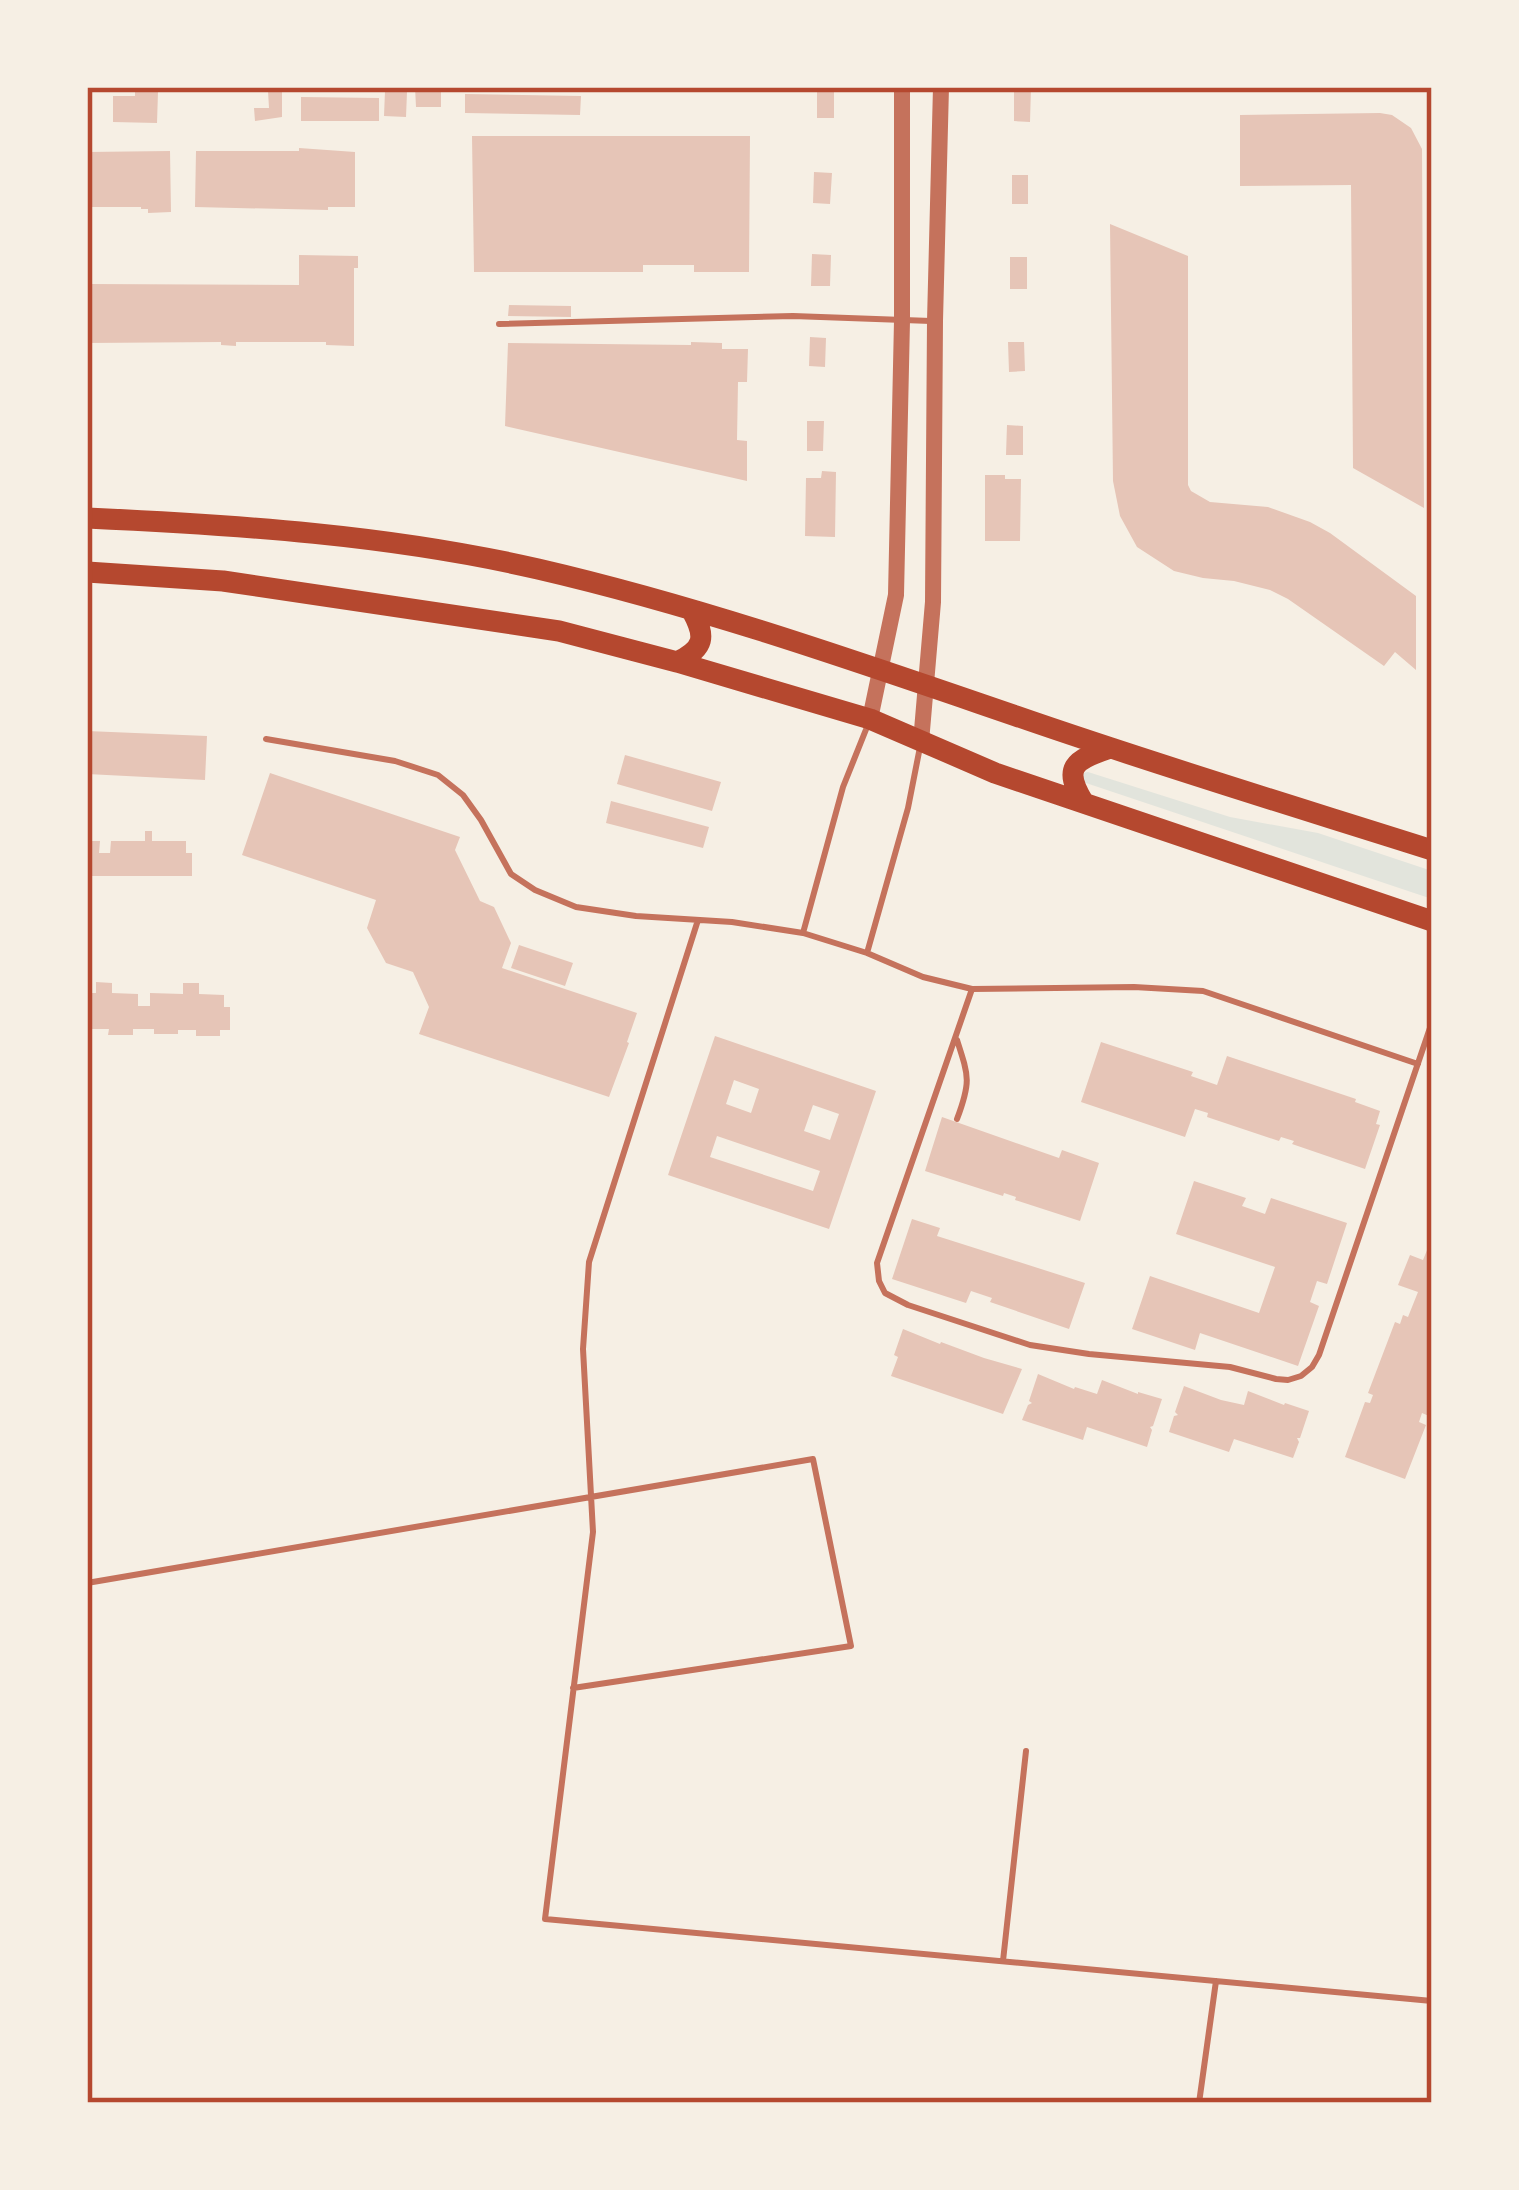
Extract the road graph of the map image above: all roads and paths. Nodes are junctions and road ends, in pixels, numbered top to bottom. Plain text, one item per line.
1 (902, 87) edge
2 (941, 87) edge
3 (902, 321) junction
4 (934, 321) junction
5 (499, 324) dead end
6 (87, 518) edge
7 (87, 572) edge
8 (692, 610) junction
9 (677, 662) junction
10 (883, 668) junction
11 (925, 684) junction
12 (870, 719) junction
13 (266, 739) dead end
14 (921, 742) junction
15 (1111, 748) junction
16 (1084, 803) junction
17 (1432, 850) edge
18 (698, 920) junction
19 (1432, 921) edge
20 (803, 933) junction
21 (868, 953) junction
22 (972, 989) junction
23 (1432, 1022) edge
24 (955, 1036) junction
25 (1418, 1064) junction
26 (957, 1119) dead end
27 (591, 1496) junction
28 (87, 1583) edge
29 (573, 1688) junction
30 (1026, 1751) dead end
31 (1003, 1961) junction
32 (1216, 1981) junction
33 (1432, 2001) edge
34 (1199, 2103) edge

1 - 3 street
2 - 4 street
3 - 4 lane
3 - 5 lane
3 - 10 street
4 - 11 street
6 - 8 main road
7 - 9 main road
8 - 9 main road
8 - 10 main road
9 - 12 main road
10 - 11 main road
10 - 12 street
11 - 14 street
11 - 15 main road
12 - 14 main road
12 - 20 lane
13 - 18 lane
14 - 16 main road
14 - 21 lane
15 - 16 main road
15 - 17 main road
16 - 19 main road
18 - 20 lane
18 - 27 lane
20 - 21 lane
21 - 22 lane
22 - 24 lane
22 - 25 lane
23 - 25 lane
24 - 25 lane
24 - 26 lane
27 - 28 lane
27 - 29 lane
27 - 29 lane
29 - 31 lane
30 - 31 lane
31 - 32 lane
32 - 33 lane
32 - 34 lane

